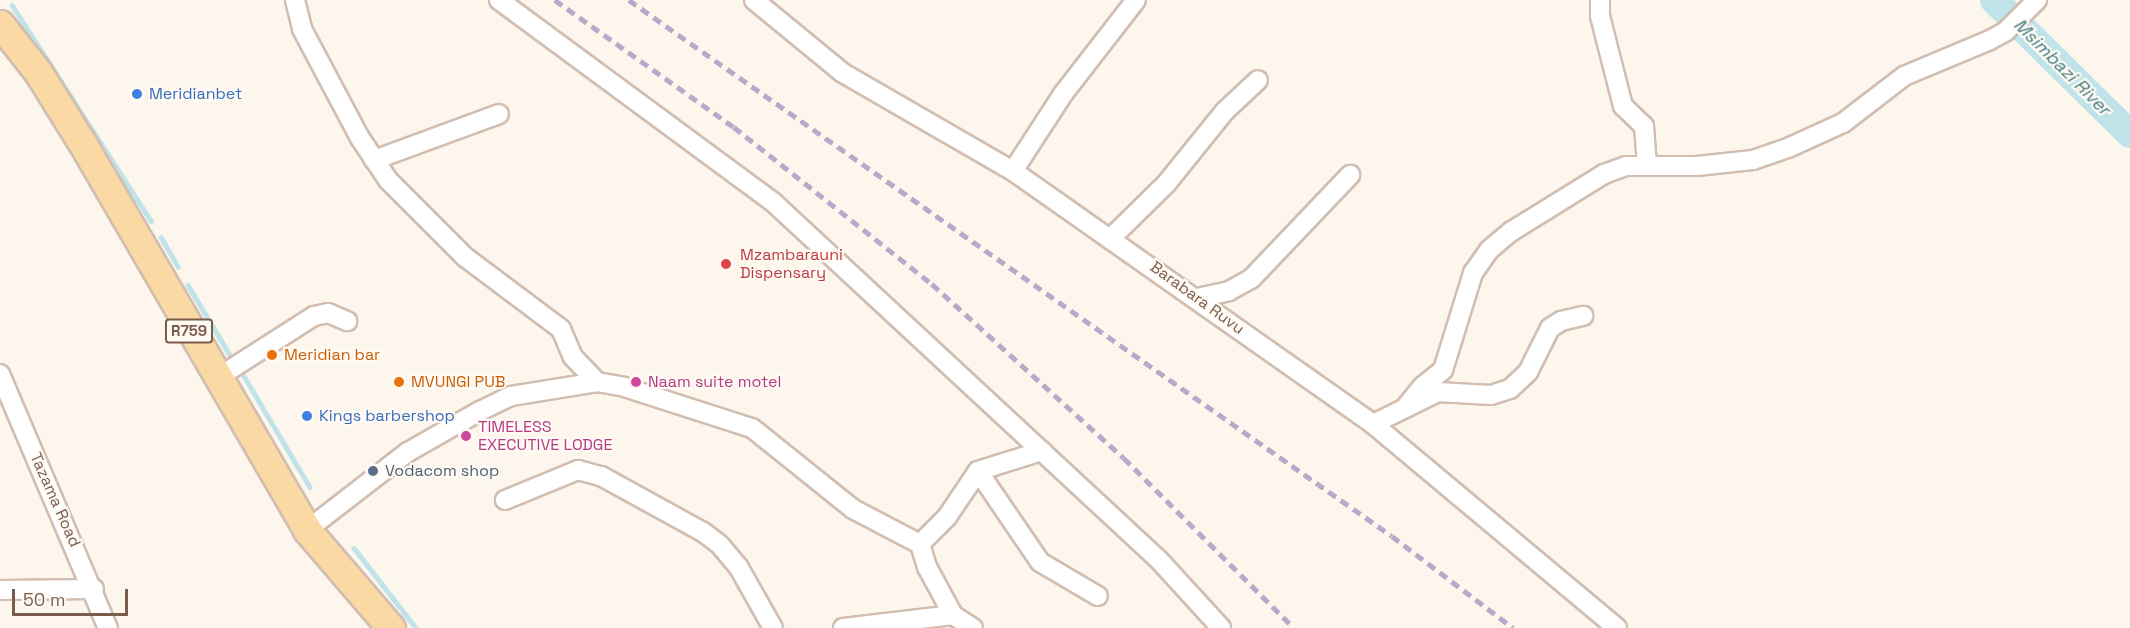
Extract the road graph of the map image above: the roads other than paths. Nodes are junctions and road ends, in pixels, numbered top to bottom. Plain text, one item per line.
1 (295, 0) edge
2 (499, 0) edge
3 (754, 0) edge
4 (1136, 0) edge
5 (1600, 0) edge
6 (2037, 0) edge
7 (0, 24) edge
8 (1258, 80) dead end
9 (499, 114) dead end
10 (374, 160) junction
11 (1647, 166) junction
12 (1013, 171) junction
13 (1350, 175) dead end
14 (1112, 237) junction
15 (1197, 298) junction
16 (1583, 316) dead end
17 (347, 321) dead end
18 (0, 374) edge
19 (217, 378) junction
20 (597, 382) junction
21 (1405, 408) junction
22 (1373, 424) junction
23 (1042, 452) junction
24 (978, 471) junction
25 (505, 500) dead end
26 (307, 530) junction
27 (920, 544) junction
28 (94, 589) junction
29 (0, 590) edge
30 (1098, 596) dead end
31 (954, 615) junction
32 (108, 628) edge
33 (391, 628) edge
34 (773, 628) edge
35 (843, 628) edge
36 (973, 628) edge
37 (1221, 628) edge
38 (1617, 628) edge

1 - 10 street
2 - 23 street
3 - 12 street, Barabara Ruvu
4 - 12 street
5 - 11 street
6 - 11 street
7 - 19 main road, R759
8 - 14 street
9 - 10 street
10 - 20 street
11 - 21 street
12 - 14 street, Barabara Ruvu
13 - 15 street
14 - 15 street, Barabara Ruvu
15 - 22 street, Barabara Ruvu
16 - 21 street
17 - 19 street
18 - 28 street, Tazama Road
19 - 26 main road, R759
20 - 26 street
20 - 27 street
21 - 22 street
22 - 38 street, Barabara Ruvu
23 - 24 street
23 - 37 street
24 - 27 street
24 - 30 street
25 - 34 street
26 - 33 main road, R759
27 - 31 street
28 - 29 street
28 - 32 street, Tazama Road
31 - 35 street
31 - 36 street

